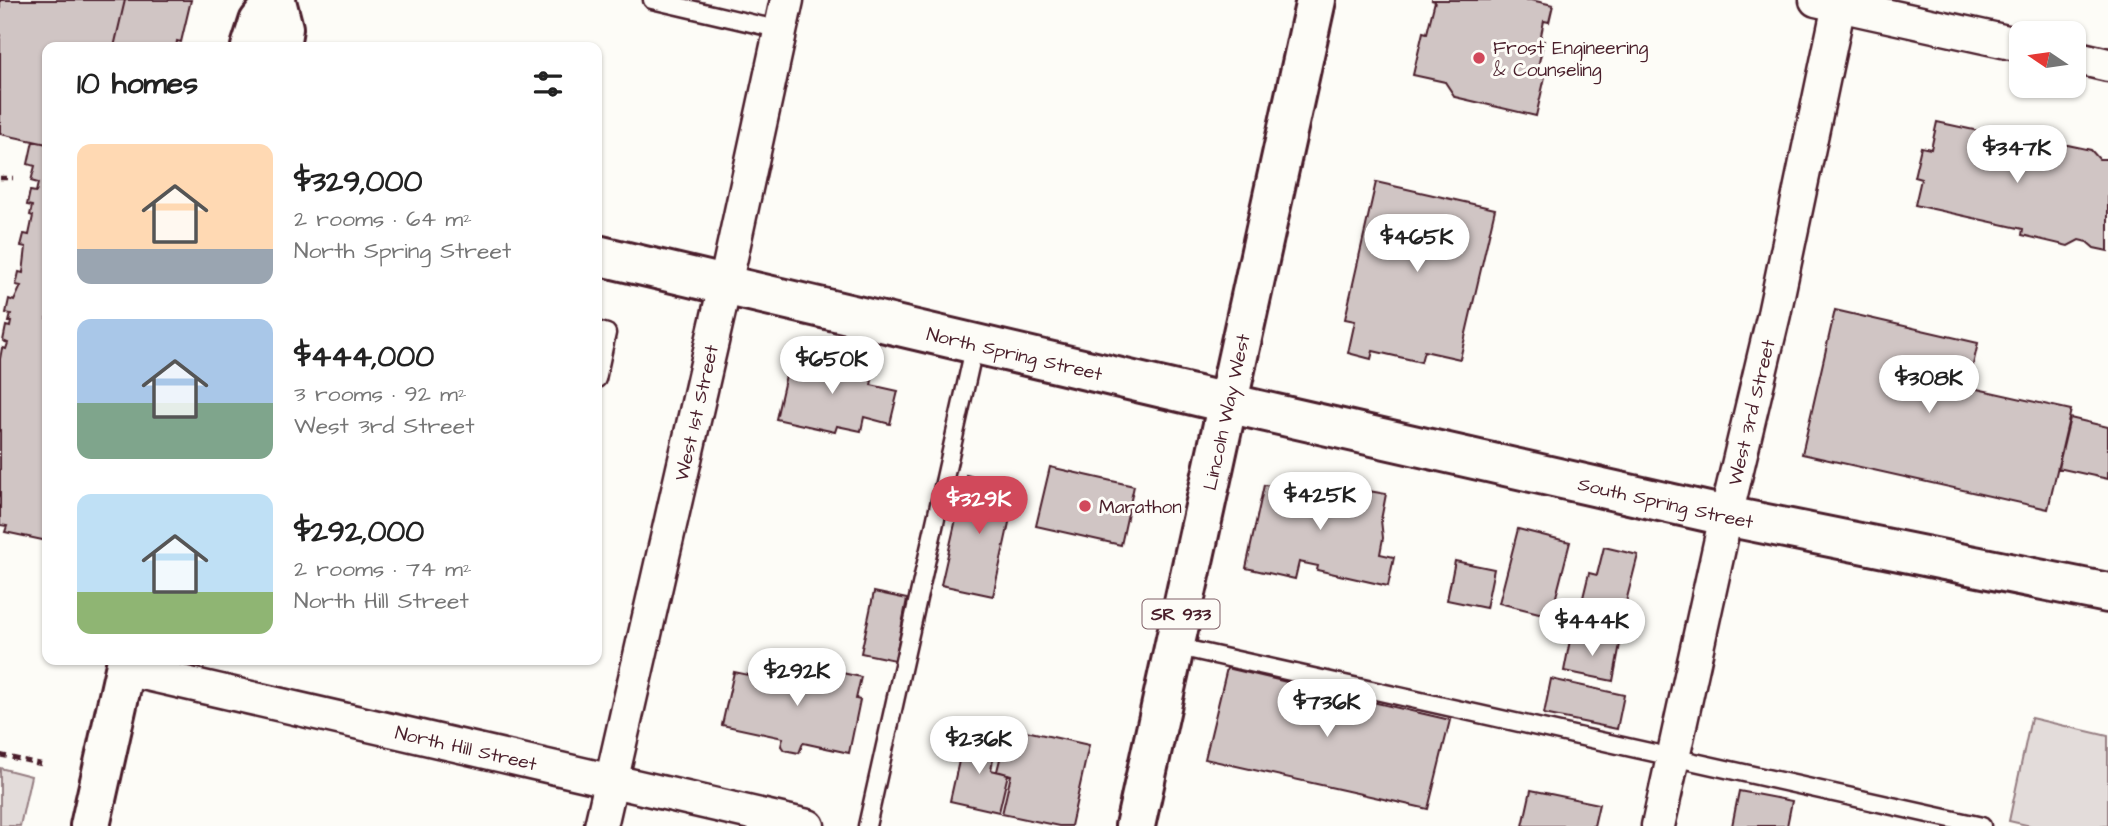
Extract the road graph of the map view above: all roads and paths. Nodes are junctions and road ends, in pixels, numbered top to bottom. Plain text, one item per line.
1 (276, 0) edge
2 (652, 0) edge
3 (1316, 0) edge
4 (1832, 2) edge
5 (784, 15) edge
6 (253, 42) edge
7 (281, 42) edge
8 (2009, 42) edge
9 (2086, 60) edge
10 (2108, 65) edge
11 (0, 178) edge
12 (13, 178) dead end
13 (602, 256) edge
14 (725, 285) junction
15 (602, 332) edge
16 (975, 344) junction
17 (602, 356) edge
18 (1227, 403) junction
19 (1726, 516) junction
20 (2108, 593) edge
21 (1174, 646) junction
22 (126, 665) edge
23 (130, 665) edge
24 (0, 755) edge
25 (1673, 756) junction
26 (41, 764) dead end
27 (610, 781) junction
28 (90, 826) edge
29 (601, 826) edge
30 (808, 826) edge
31 (867, 826) edge
32 (1135, 826) edge
33 (1658, 826) edge
34 (1982, 826) edge

1 - 6 street
1 - 7 street
2 - 5 lane
3 - 18 street, Lincoln Way West / SR 933
4 - 8 street
4 - 19 street, West 3rd Street
5 - 14 street, West 1st Street
9 - 10 street
11 - 12 path
13 - 14 street, North Spring Street
14 - 16 street, North Spring Street
14 - 27 street, West 1st Street
15 - 17 lane
16 - 18 street, North Spring Street
16 - 31 lane
18 - 19 street, South Spring Street
18 - 21 street, Lincoln Way West / SR 933
19 - 20 street, South Spring Street
19 - 25 street, West 3rd Street
21 - 25 lane
21 - 32 street, Lincoln Way West / SR 933
22 - 28 street
23 - 27 street, North Hill Street
24 - 26 path
25 - 33 street, West 3rd Street
25 - 34 lane
27 - 29 street, West 1st Street
27 - 30 street, North Hill Street

